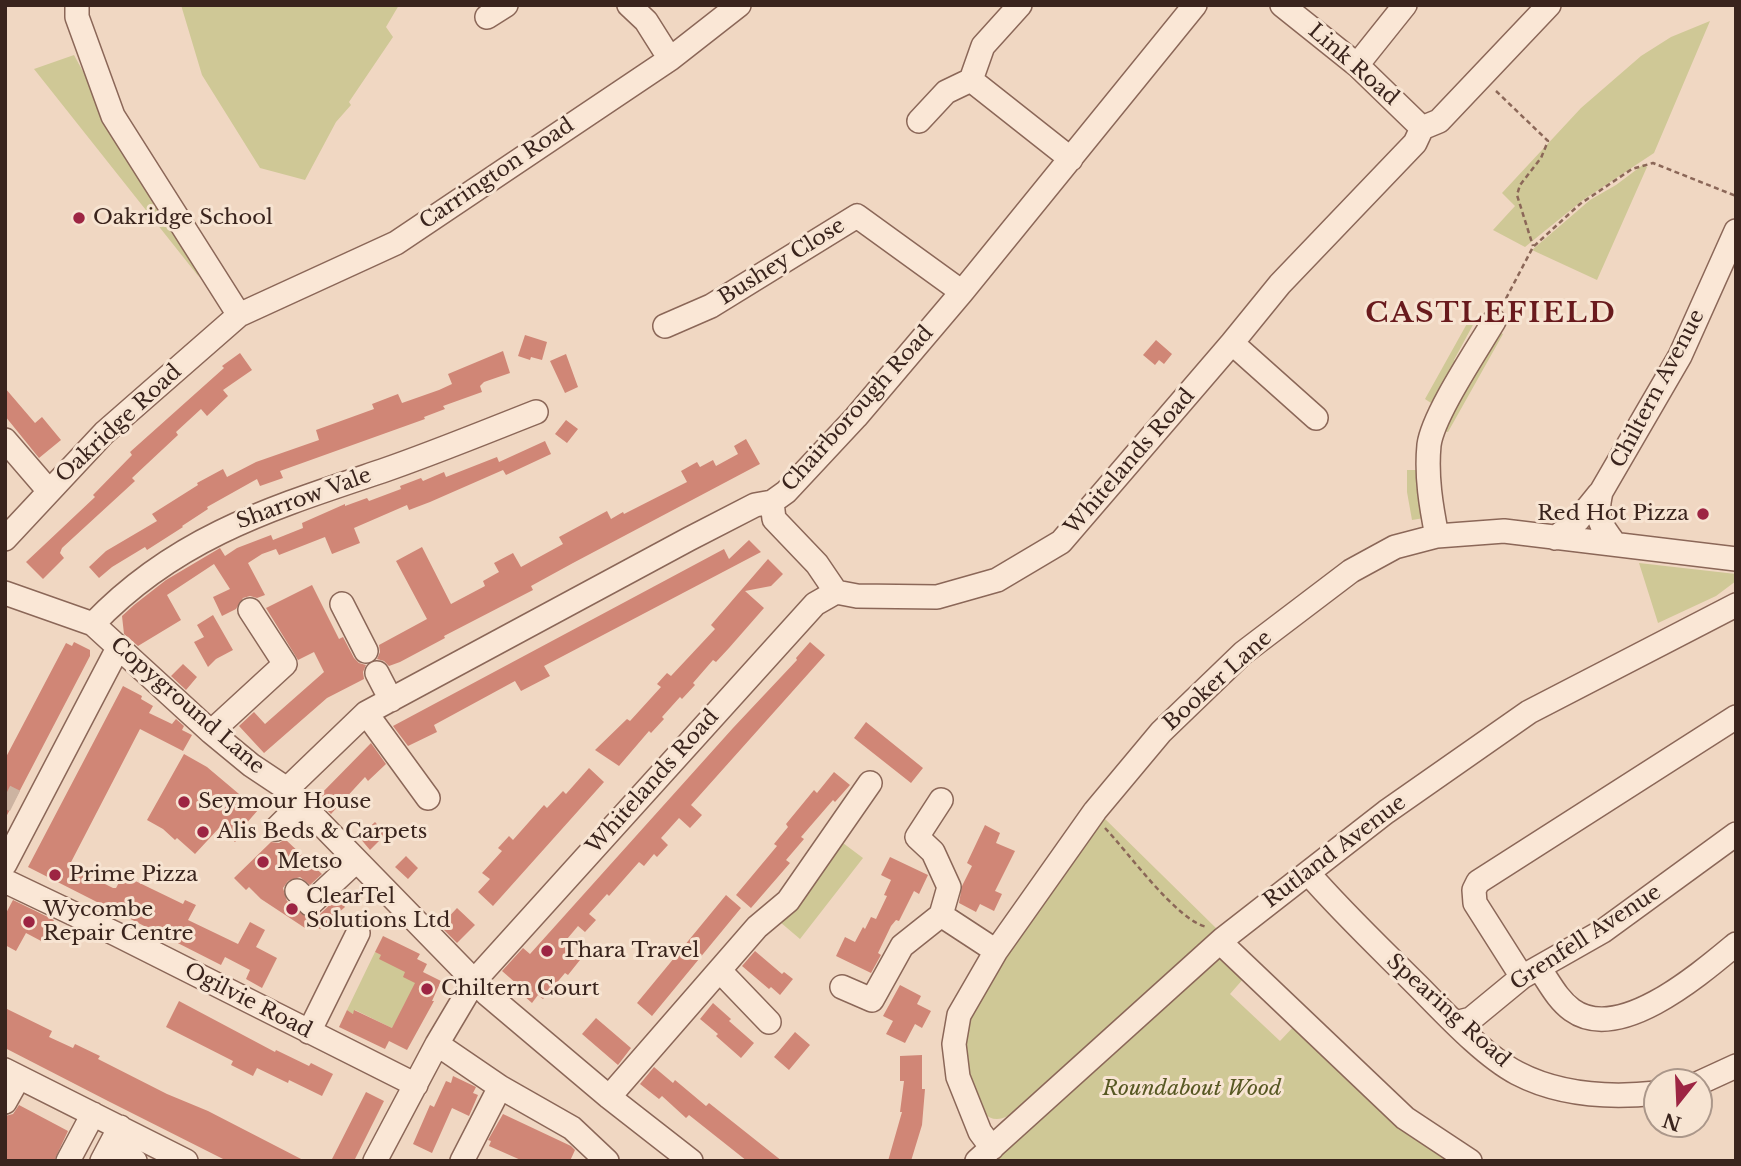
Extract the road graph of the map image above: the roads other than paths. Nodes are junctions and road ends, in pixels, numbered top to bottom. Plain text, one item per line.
1 (76, 5) edge
2 (629, 5) edge
3 (739, 5) edge
4 (1020, 5) edge
5 (1195, 5) edge
6 (1282, 5) edge
7 (1405, 5) edge
8 (1549, 5) edge
9 (670, 59) junction
10 (1357, 65) junction
11 (971, 80) junction
12 (919, 121) dead end
13 (1422, 128) junction
14 (1071, 159) junction
15 (1736, 231) edge
16 (962, 292) junction
17 (239, 315) junction
18 (1494, 321) road end
19 (665, 326) dead end
20 (1233, 342) junction
21 (536, 412) dead end
22 (1316, 418) dead end
23 (5, 440) edge
24 (49, 491) junction
25 (1601, 492) junction
26 (772, 502) junction
27 (1437, 536) junction
28 (1555, 538) junction
29 (5, 539) edge
30 (1615, 544) junction
31 (1736, 559) edge
32 (836, 592) junction
33 (5, 593) edge
34 (342, 604) dead end
35 (1736, 605) edge
36 (250, 610) dead end
37 (93, 624) junction
38 (118, 648) junction
39 (366, 651) dead end
40 (377, 673) dead end
41 (391, 700) junction
42 (366, 713) junction
43 (1736, 717) edge
44 (211, 732) junction
45 (870, 783) dead end
46 (294, 796) junction
47 (428, 798) dead end
48 (941, 800) dead end
49 (276, 829) dead end
50 (1736, 834) edge
51 (356, 860) junction
52 (5, 864) edge
53 (1309, 874) junction
54 (5, 881) edge
55 (297, 891) dead end
56 (941, 915) junction
57 (358, 933) dead end
58 (1222, 940) junction
59 (1736, 944) edge
60 (996, 951) junction
61 (720, 971) junction
62 (1531, 972) junction
63 (475, 980) junction
64 (842, 987) dead end
65 (1463, 1021) junction
66 (769, 1022) dead end
67 (309, 1032) junction
68 (437, 1044) junction
69 (1736, 1066) edge
70 (12, 1073) edge
71 (1713, 1077) edge
72 (416, 1085) junction
73 (500, 1087) junction
74 (1643, 1094) edge
75 (609, 1097) junction
76 (5, 1102) edge
77 (93, 1114) junction
78 (120, 1127) junction
79 (105, 1154) edge
80 (985, 1154) edge
81 (68, 1161) edge
82 (135, 1161) edge
83 (186, 1161) edge
84 (376, 1161) edge
85 (462, 1161) edge
86 (607, 1161) edge
87 (691, 1161) edge
88 (1470, 1161) edge

1 - 17 street
2 - 9 street
3 - 9 street, Carrington Road
4 - 11 street
5 - 14 street, Chairborough Road
6 - 10 street, Link Road
7 - 10 street
8 - 13 street, Whitelands Road
9 - 17 street, Carrington Road
10 - 13 street, Link Road
11 - 12 street
11 - 14 street
13 - 20 street, Whitelands Road
14 - 16 street, Chairborough Road
15 - 25 street, Chiltern Avenue
16 - 19 street, Bushey Close
16 - 26 street, Chairborough Road
17 - 24 street, Oakridge Road
18 - 27 street
20 - 22 street
20 - 32 street, Whitelands Road
21 - 37 street, Sharrow Vale
23 - 24 street
24 - 29 street, Oakridge Road
25 - 28 street
25 - 30 street, Chiltern Avenue
26 - 32 street
26 - 41 street, Chairborough Road
27 - 28 street, Booker Lane
27 - 60 street, Booker Lane
28 - 30 street, Booker Lane
30 - 31 street, Booker Lane
32 - 63 street, Whitelands Road
33 - 37 street, Copyground Lane
34 - 39 street
35 - 53 street, Rutland Avenue
36 - 44 street
37 - 38 street, Copyground Lane
38 - 44 street, Copyground Lane
38 - 52 street
40 - 41 street
41 - 42 street, Chairborough Road
42 - 46 street, Chairborough Road
42 - 47 street
43 - 62 street
44 - 46 street, Copyground Lane
45 - 61 street
46 - 49 street, Chairborough Road
46 - 51 street, Copyground Lane
48 - 56 street
50 - 62 street, Grenfell Avenue
51 - 55 street
51 - 63 street, Copyground Lane
53 - 58 street, Rutland Avenue
53 - 65 street, Spearing Road
54 - 67 street, Ogilvie Road
56 - 60 street
56 - 64 street
57 - 67 street
58 - 80 street, Rutland Avenue
58 - 88 street
59 - 62 street
60 - 80 street, Booker Lane
61 - 66 street
61 - 75 street
62 - 65 street, Grenfell Avenue
63 - 68 street, Whitelands Road
63 - 75 street, Copyground Lane
65 - 74 street, Spearing Road
67 - 72 street, Ogilvie Road
68 - 72 street, Whitelands Road
68 - 73 street
69 - 71 street
70 - 76 street
70 - 77 street
72 - 84 street, Whitelands Road
73 - 85 street
73 - 86 street
75 - 87 street, Copyground Lane
77 - 78 street
77 - 81 street
78 - 79 street
78 - 83 street
79 - 82 street

